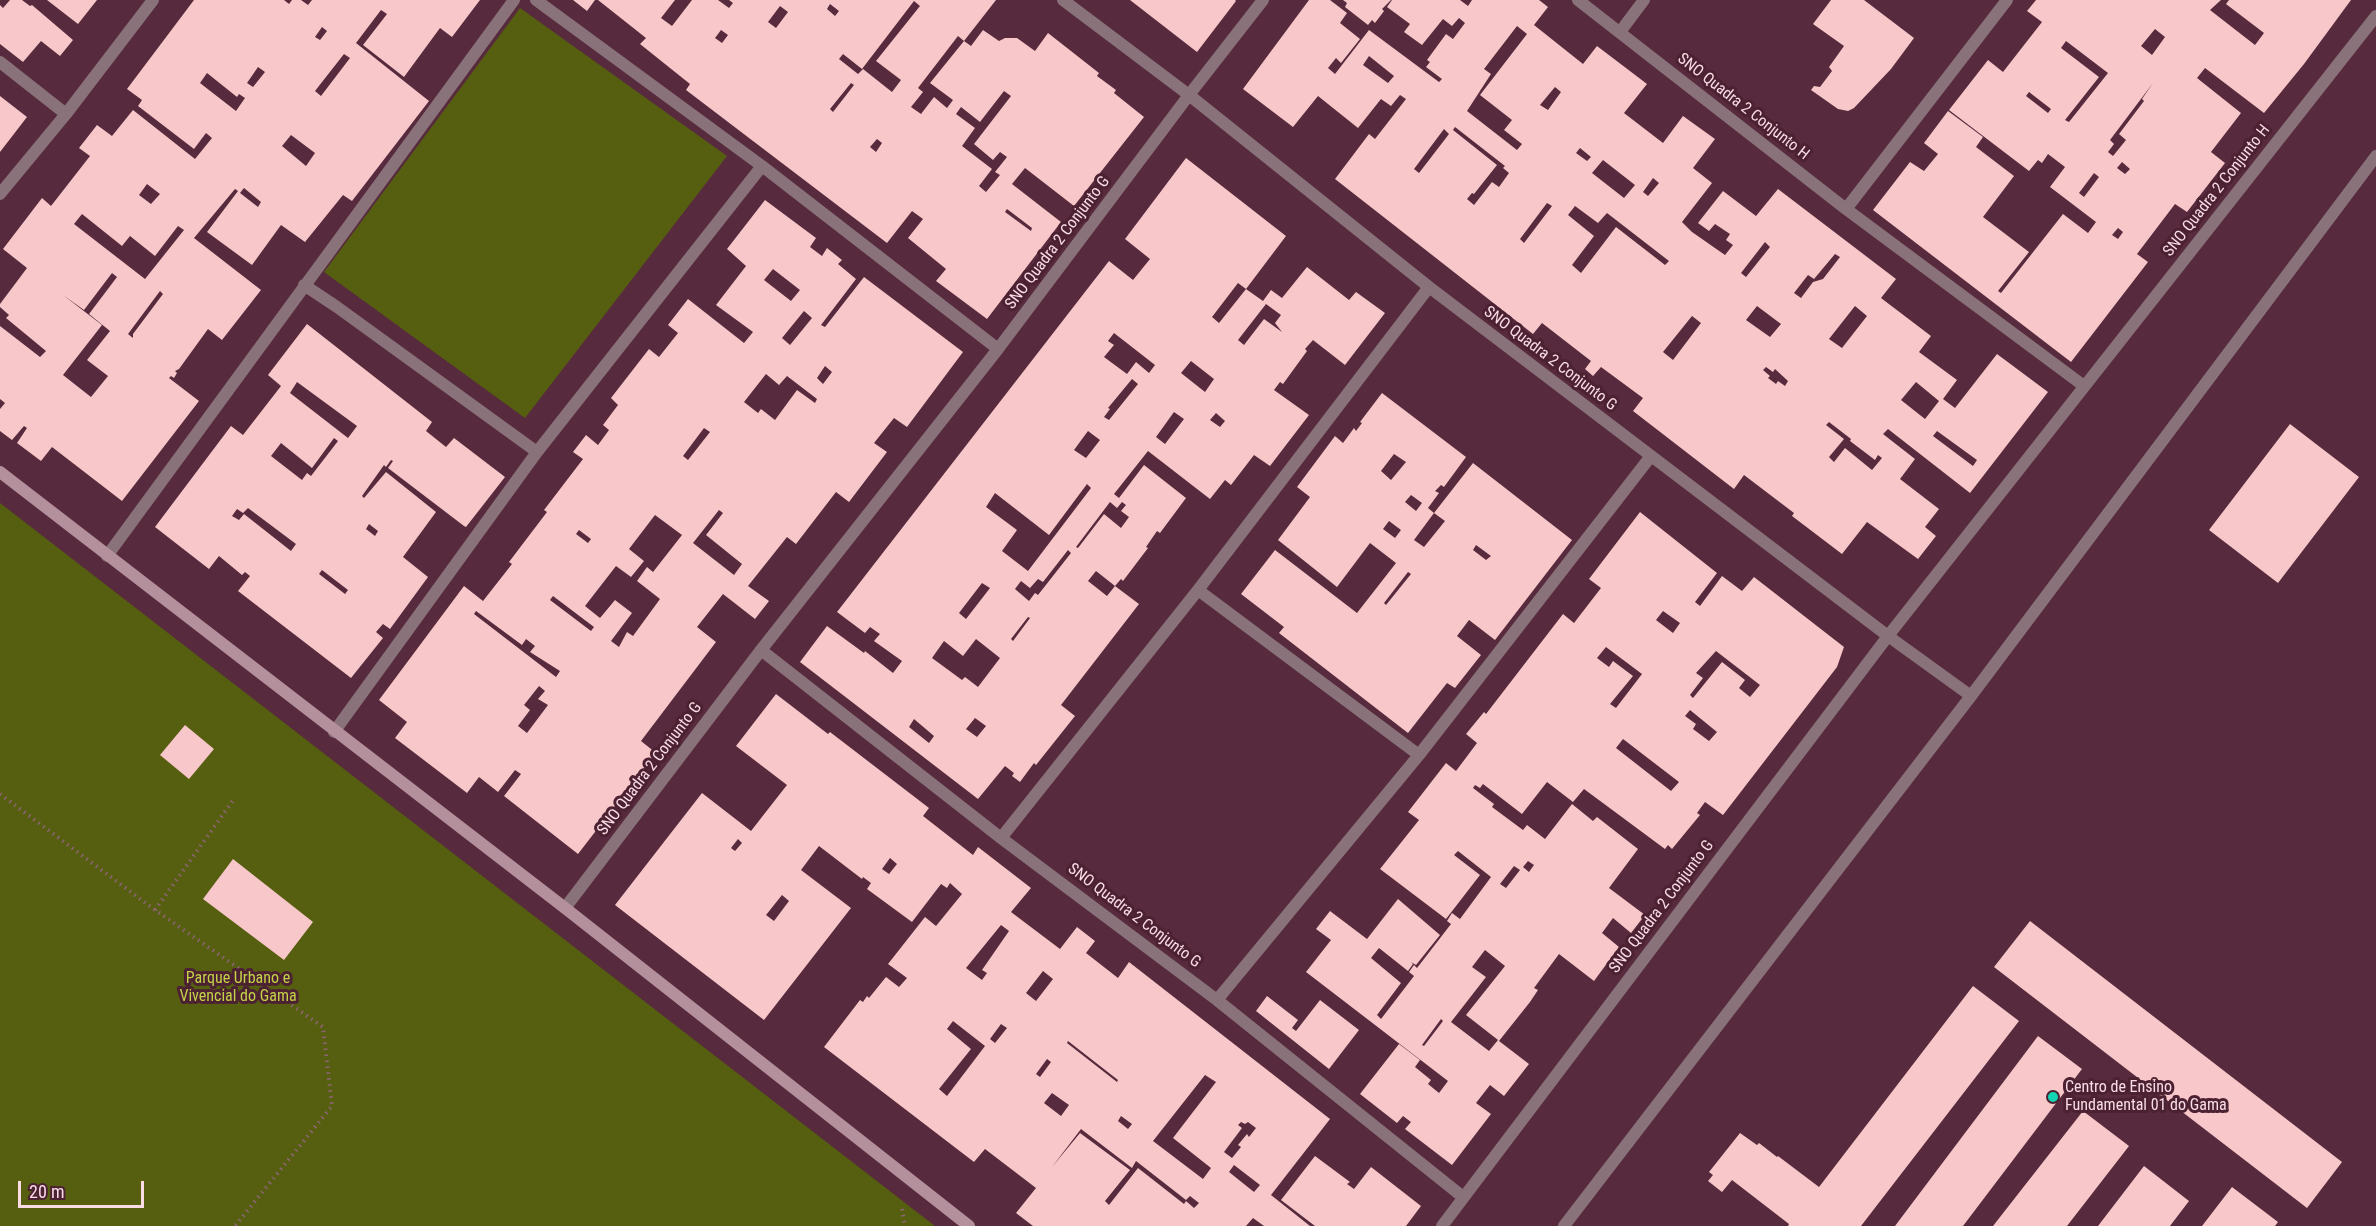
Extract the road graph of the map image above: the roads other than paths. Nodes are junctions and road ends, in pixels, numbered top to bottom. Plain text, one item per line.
1 (153, 0) edge
2 (514, 0) edge
3 (536, 0) edge
4 (1063, 0) edge
5 (1263, 0) edge
6 (1578, 0) edge
7 (1644, 0) edge
8 (2007, 0) edge
9 (2376, 16) edge
10 (1620, 32) junction
11 (0, 62) edge
12 (1189, 95) junction
13 (66, 114) junction
14 (2376, 156) edge
15 (762, 166) junction
16 (0, 194) edge
17 (1846, 208) junction
18 (304, 285) junction
19 (1429, 287) junction
20 (998, 350) junction
21 (2084, 386) junction
22 (537, 452) junction
23 (1651, 456) junction
24 (0, 472) edge
25 (107, 556) junction
26 (1198, 590) junction
27 (1888, 636) junction
28 (761, 650) junction
29 (1971, 696) junction
30 (334, 732) junction
31 (1419, 755) junction
32 (1002, 838) junction
33 (565, 908) junction
34 (1217, 1000) junction
35 (1463, 1197) junction
36 (969, 1226) edge
37 (1442, 1226) edge
38 (1564, 1226) edge

1 - 13 street
2 - 18 street
3 - 15 street
4 - 12 street
5 - 12 street
6 - 10 street, SNO Quadra 2 Conjunto H
7 - 10 street
8 - 17 street
9 - 21 street, SNO Quadra 2 Conjunto H
10 - 17 street, SNO Quadra 2 Conjunto H
11 - 13 street
12 - 19 street, SNO Quadra 2 Conjunto G
12 - 20 street, SNO Quadra 2 Conjunto G
13 - 16 street
14 - 29 street
15 - 20 street
15 - 22 street
17 - 21 street, SNO Quadra 2 Conjunto H
18 - 22 street
18 - 25 street
19 - 23 street, SNO Quadra 2 Conjunto G
19 - 26 street
20 - 28 street, SNO Quadra 2 Conjunto G
21 - 27 street, SNO Quadra 2 Conjunto H
22 - 30 street
23 - 27 street, SNO Quadra 2 Conjunto G
23 - 31 street
24 - 25 street
25 - 30 street
26 - 31 street
26 - 32 street
27 - 29 street, SNO Quadra 2 Conjunto G
27 - 35 street, SNO Quadra 2 Conjunto G
28 - 32 street, SNO Quadra 2 Conjunto G
28 - 33 street, SNO Quadra 2 Conjunto G
29 - 38 street
30 - 33 street
31 - 34 street
32 - 34 street, SNO Quadra 2 Conjunto G
33 - 36 street
34 - 35 street, SNO Quadra 2 Conjunto G
35 - 37 street, SNO Quadra 2 Conjunto G

